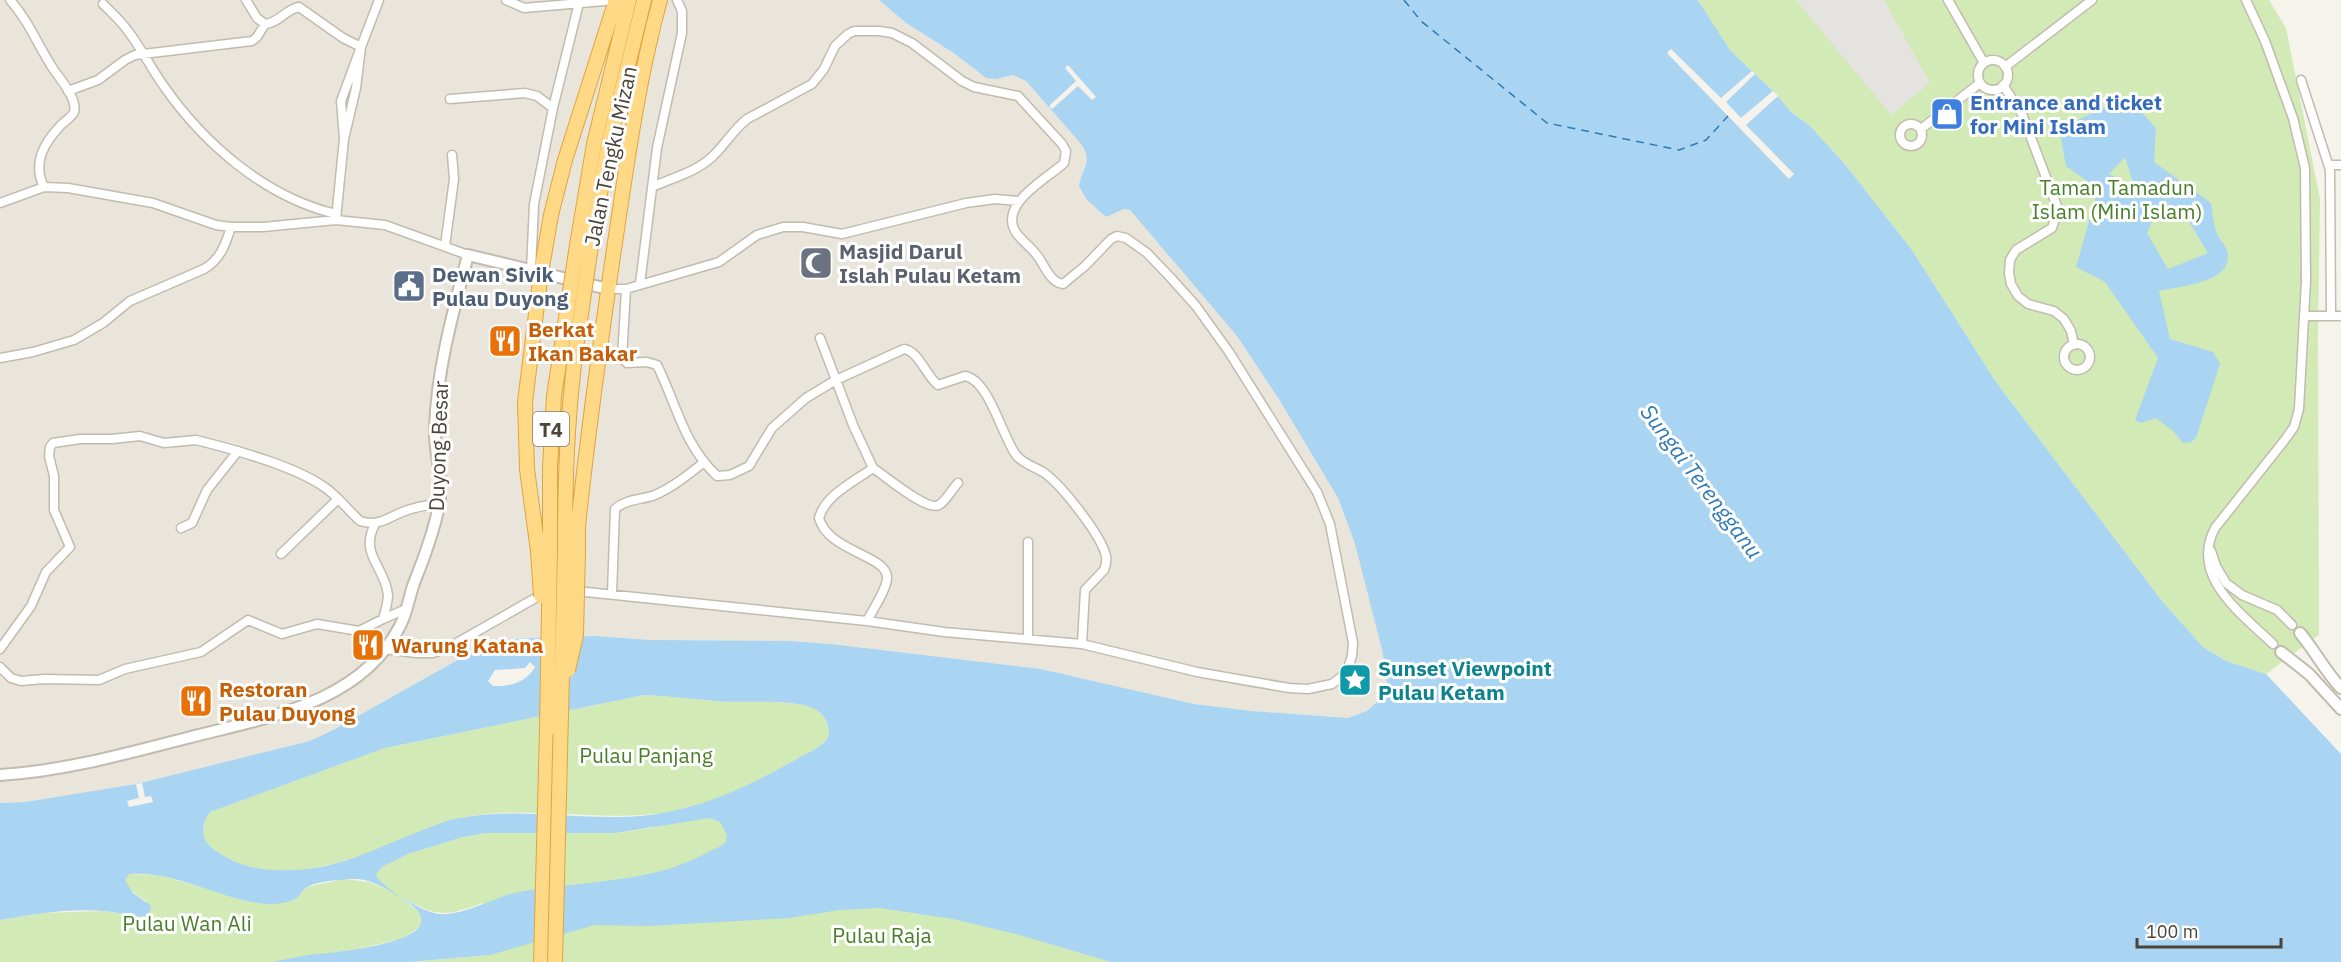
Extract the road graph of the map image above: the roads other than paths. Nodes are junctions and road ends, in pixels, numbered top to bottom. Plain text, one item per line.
1 (10, 0) edge
2 (246, 0) edge
3 (379, 0) edge
4 (506, 0) edge
5 (616, 0) edge
6 (629, 0) edge
7 (645, 0) edge
8 (660, 0) edge
9 (677, 0) edge
10 (1948, 0) edge
11 (2092, 0) edge
12 (2246, 0) edge
13 (579, 3) junction
14 (104, 4) dead end
15 (618, 15) junction
16 (265, 24) junction
17 (361, 47) junction
18 (143, 54) junction
19 (1984, 63) junction
20 (2005, 67) junction
21 (2301, 80) dead end
22 (1980, 83) junction
23 (2003, 85) junction
24 (68, 91) junction
25 (450, 99) dead end
26 (553, 108) junction
27 (1921, 129) dead end
28 (452, 155) dead end
29 (2329, 165) junction
30 (2341, 165) edge
31 (44, 187) junction
32 (652, 187) junction
33 (1018, 201) junction
34 (0, 203) edge
35 (336, 217) junction
36 (231, 227) junction
37 (584, 245) junction
38 (445, 246) junction
39 (468, 255) junction
40 (536, 272) junction
41 (640, 284) junction
42 (608, 289) junction
43 (626, 289) junction
44 (2305, 316) junction
45 (2331, 316) junction
46 (2341, 316) edge
47 (820, 338) dead end
48 (2074, 345) dead end
49 (0, 358) edge
50 (836, 380) junction
51 (238, 451) junction
52 (703, 463) junction
53 (873, 468) junction
54 (958, 483) dead end
55 (338, 499) junction
56 (440, 503) junction
57 (375, 524) junction
58 (181, 528) dead end
59 (2209, 539) junction
60 (1028, 542) dead end
61 (572, 549) junction
62 (544, 550) junction
63 (281, 554) dead end
64 (612, 594) junction
65 (406, 609) junction
66 (383, 619) junction
67 (867, 621) junction
68 (2296, 629) joint
69 (1028, 638) junction
70 (1082, 644) junction
71 (2273, 644) dead end
72 (0, 649) edge
73 (384, 649) junction
74 (2281, 652) dead end
75 (0, 668) edge
76 (2341, 688) edge
77 (2341, 709) edge
78 (0, 775) edge
79 (541, 962) edge
80 (555, 962) edge

1 - 24 street
2 - 16 street
3 - 17 street
4 - 13 street
5 - 13 street
5 - 15 highway
6 - 15 highway, Jalan Tengku Mizan / T4
7 - 37 highway, Jalan Tengku Mizan / T4
8 - 42 highway
9 - 32 street
10 - 19 street
11 - 20 street
12 - 44 street
13 - 26 street
14 - 18 street
15 - 37 highway, Jalan Tengku Mizan / T4
15 - 40 highway
16 - 17 street
16 - 18 street
17 - 35 street
18 - 24 street
18 - 35 street
19 - 20 street
19 - 22 street
20 - 23 street
21 - 29 street
22 - 23 street
22 - 27 street
23 - 48 street
24 - 31 street
25 - 26 street
26 - 40 street
28 - 38 street
29 - 30 street
29 - 45 street
31 - 34 street
31 - 36 street
32 - 33 street
32 - 41 street
33 - 41 street
33 - 70 street
35 - 36 street
35 - 38 street
36 - 49 street
37 - 61 highway, Jalan Tengku Mizan / T4, bridge
37 - 62 highway, Jalan Tengku Mizan / T4, bridge
38 - 39 street
39 - 40 street
39 - 56 street, Duyong Besar
40 - 42 street
40 - 62 highway
41 - 43 street
42 - 43 street
42 - 61 highway
43 - 52 street
44 - 45 street
44 - 59 street
45 - 46 street
47 - 50 street
50 - 52 street
50 - 53 street
50 - 70 street
51 - 55 street
51 - 58 street
51 - 72 street
52 - 64 street
53 - 54 street
53 - 67 street
55 - 57 street
55 - 63 street
56 - 57 street
56 - 65 street, Duyong Besar
57 - 66 street
59 - 68 street
59 - 71 street
60 - 69 street
61 - 80 highway, T4, bridge
62 - 79 highway, bridge
64 - 67 street
64 - 73 street
65 - 66 street
65 - 73 street, Duyong Besar
66 - 75 street
67 - 69 street
68 - 76 street
69 - 70 street
73 - 78 street, Duyong Besar
74 - 77 street

